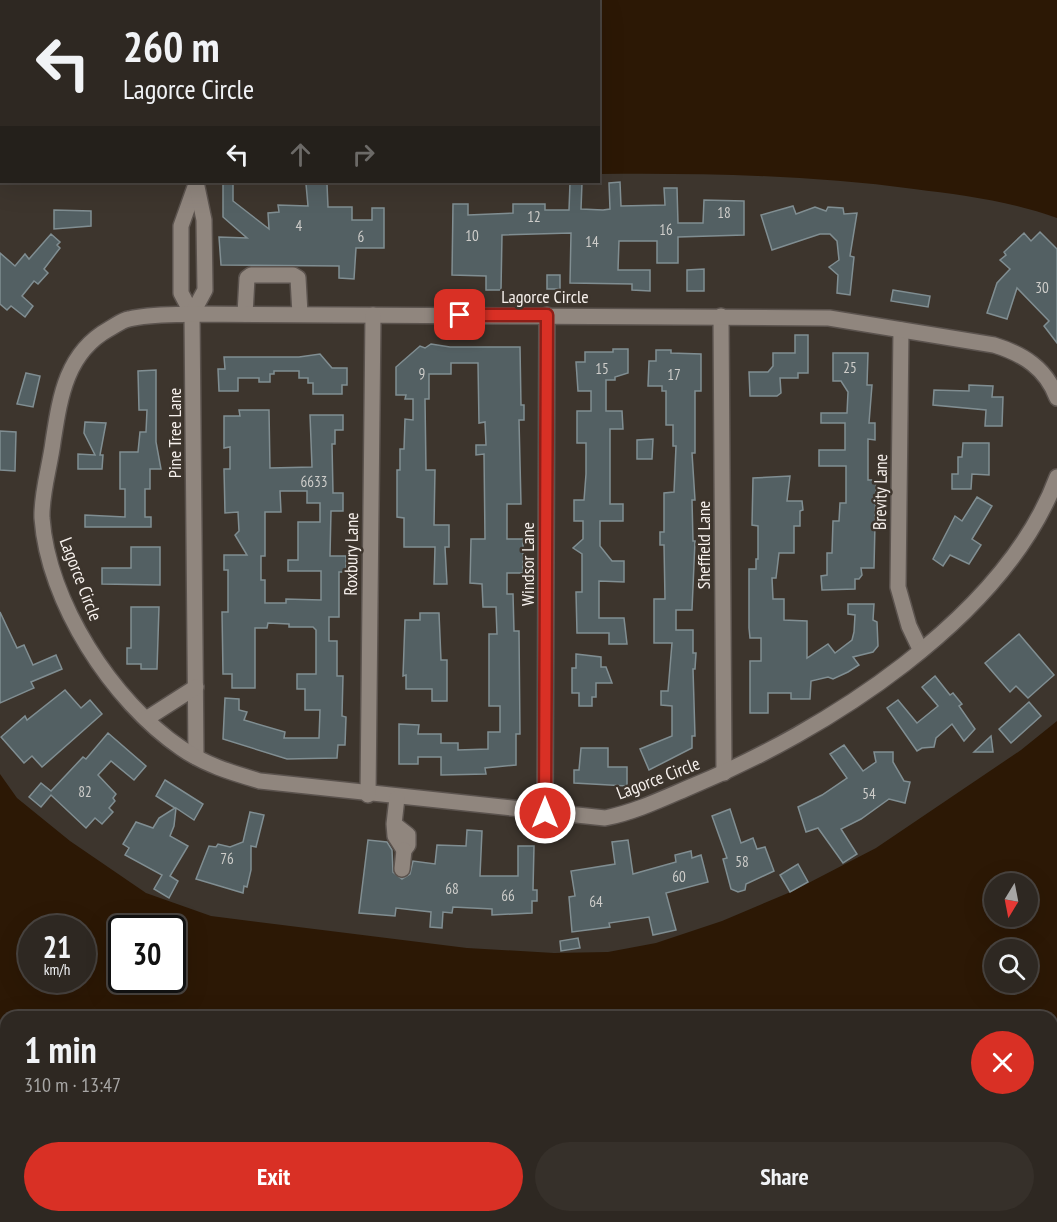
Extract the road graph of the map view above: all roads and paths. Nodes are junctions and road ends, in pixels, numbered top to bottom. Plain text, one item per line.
1 (196, 183) edge
2 (205, 251) junction
3 (181, 252) junction
4 (192, 314) junction
5 (245, 314) junction
6 (300, 314) junction
7 (373, 315) junction
8 (547, 315) junction
9 (721, 316) junction
10 (901, 330) junction
11 (1057, 398) edge
12 (1057, 477) edge
13 (920, 649) junction
14 (196, 687) junction
15 (146, 719) junction
16 (196, 757) junction
17 (724, 773) junction
18 (368, 795) junction
19 (397, 798) junction
20 (545, 813) junction
21 (402, 869) dead end

1 - 2 street
1 - 3 street, Pine Tree Lane
2 - 3 street
2 - 4 street
3 - 4 street, Pine Tree Lane
4 - 5 street, Lagorce Circle
4 - 14 street, Pine Tree Lane
4 - 15 street, Lagorce Circle
5 - 6 street, Lagorce Circle
5 - 6 street
6 - 7 street, Lagorce Circle
7 - 8 street, Lagorce Circle
7 - 18 street, Roxbury Lane
8 - 9 street, Lagorce Circle
8 - 20 street, Windsor Lane
9 - 10 street, Lagorce Circle
9 - 17 street, Sheffield Lane
10 - 11 street, Lagorce Circle
10 - 13 street, Brevity Lane
12 - 13 street, Lagorce Circle
13 - 17 street, Lagorce Circle
14 - 15 street
14 - 16 street, Pine Tree Lane
15 - 16 street, Lagorce Circle
16 - 18 street, Lagorce Circle
17 - 20 street, Lagorce Circle
18 - 19 street, Lagorce Circle
19 - 20 street, Lagorce Circle
19 - 21 street

